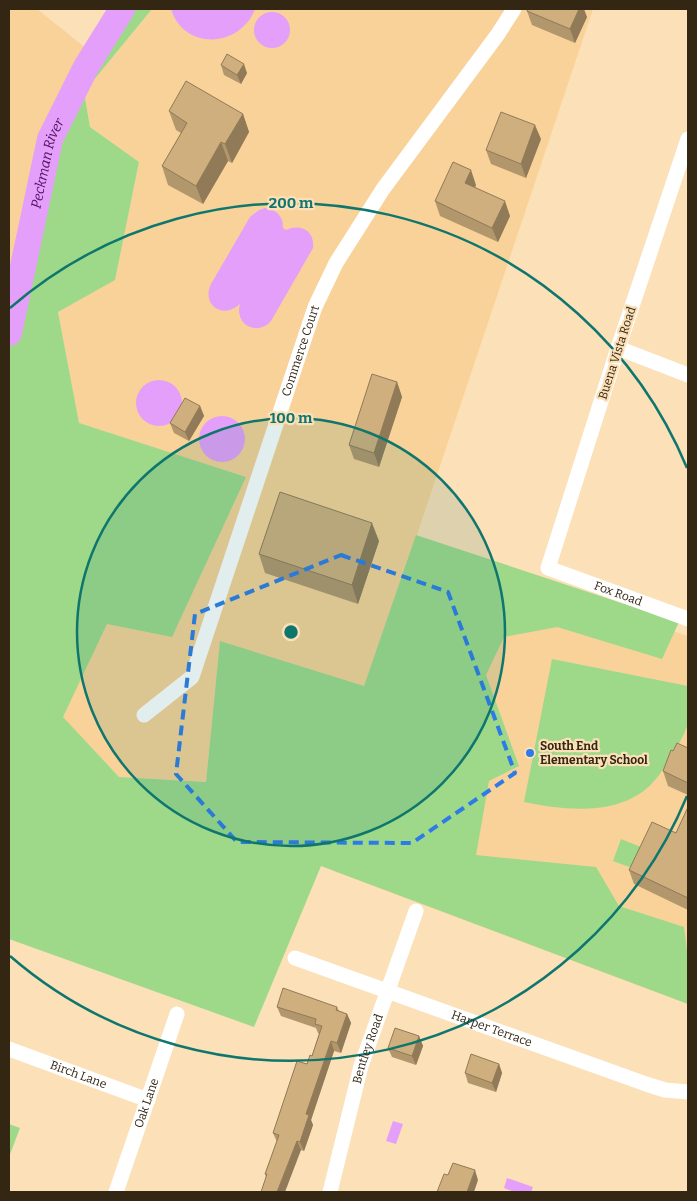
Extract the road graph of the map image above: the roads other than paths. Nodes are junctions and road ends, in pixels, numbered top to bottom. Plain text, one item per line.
1 (514, 9) edge
2 (688, 139) edge
3 (618, 348) junction
4 (688, 375) edge
5 (548, 568) joint
6 (688, 619) edge
7 (144, 715) dead end
8 (416, 911) dead end
9 (295, 958) dead end
10 (387, 992) junction
11 (177, 1014) dead end
12 (9, 1049) edge
13 (687, 1089) edge
14 (148, 1100) junction
15 (116, 1192) edge
16 (330, 1192) edge

1 - 7 street, Commerce Court
2 - 3 street, Buena Vista Road
3 - 4 street
3 - 5 street, Buena Vista Road
5 - 6 street, Fox Road
8 - 10 street, Bentley Road
9 - 10 street, Harper Terrace
10 - 13 street, Harper Terrace
10 - 16 street, Bentley Road
11 - 14 street, Oak Lane
12 - 14 street, Birch Lane
14 - 15 street, Oak Lane

